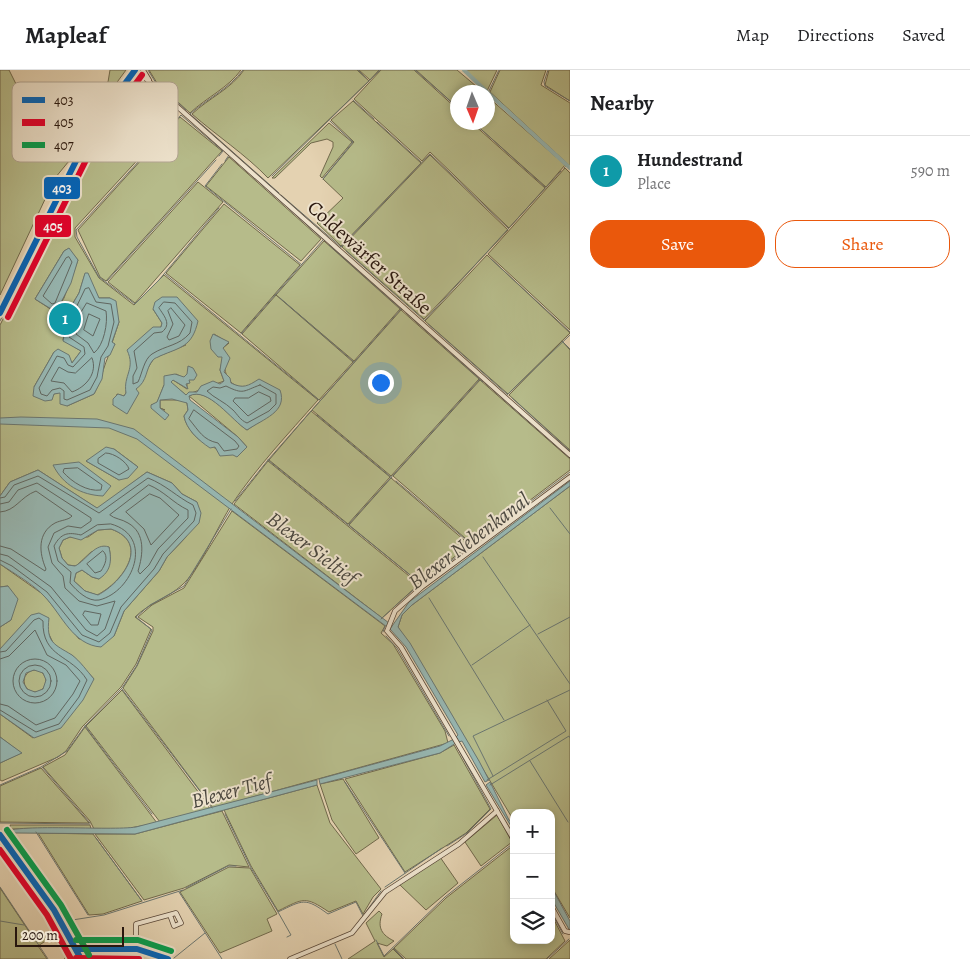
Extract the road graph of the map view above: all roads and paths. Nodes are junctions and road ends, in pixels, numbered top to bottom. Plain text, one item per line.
1 (135, 70) edge
2 (143, 70) edge
3 (126, 82) edge
4 (150, 82) joint
5 (178, 107) edge
6 (75, 162) edge
7 (0, 313) edge
8 (570, 455) edge
9 (570, 476) edge
10 (497, 810) junction
11 (510, 833) edge
12 (1, 836) edge
13 (555, 913) edge
14 (170, 915) junction
15 (569, 932) edge
16 (76, 949) junction
17 (136, 949) junction
18 (67, 959) edge
19 (81, 959) edge
20 (136, 959) edge
21 (168, 959) edge
22 (290, 959) edge

1 - 3 main road
1 - 4 street, Coldewärfer Straße
2 - 4 street, Coldewärfer Straße
5 - 8 street, Coldewärfer Straße
6 - 7 main road
9 - 10 street
10 - 11 street
10 - 22 street
12 - 16 street
13 - 15 street
14 - 14 street
14 - 17 street
16 - 17 street
16 - 18 street
16 - 19 street
17 - 20 street
17 - 21 street

